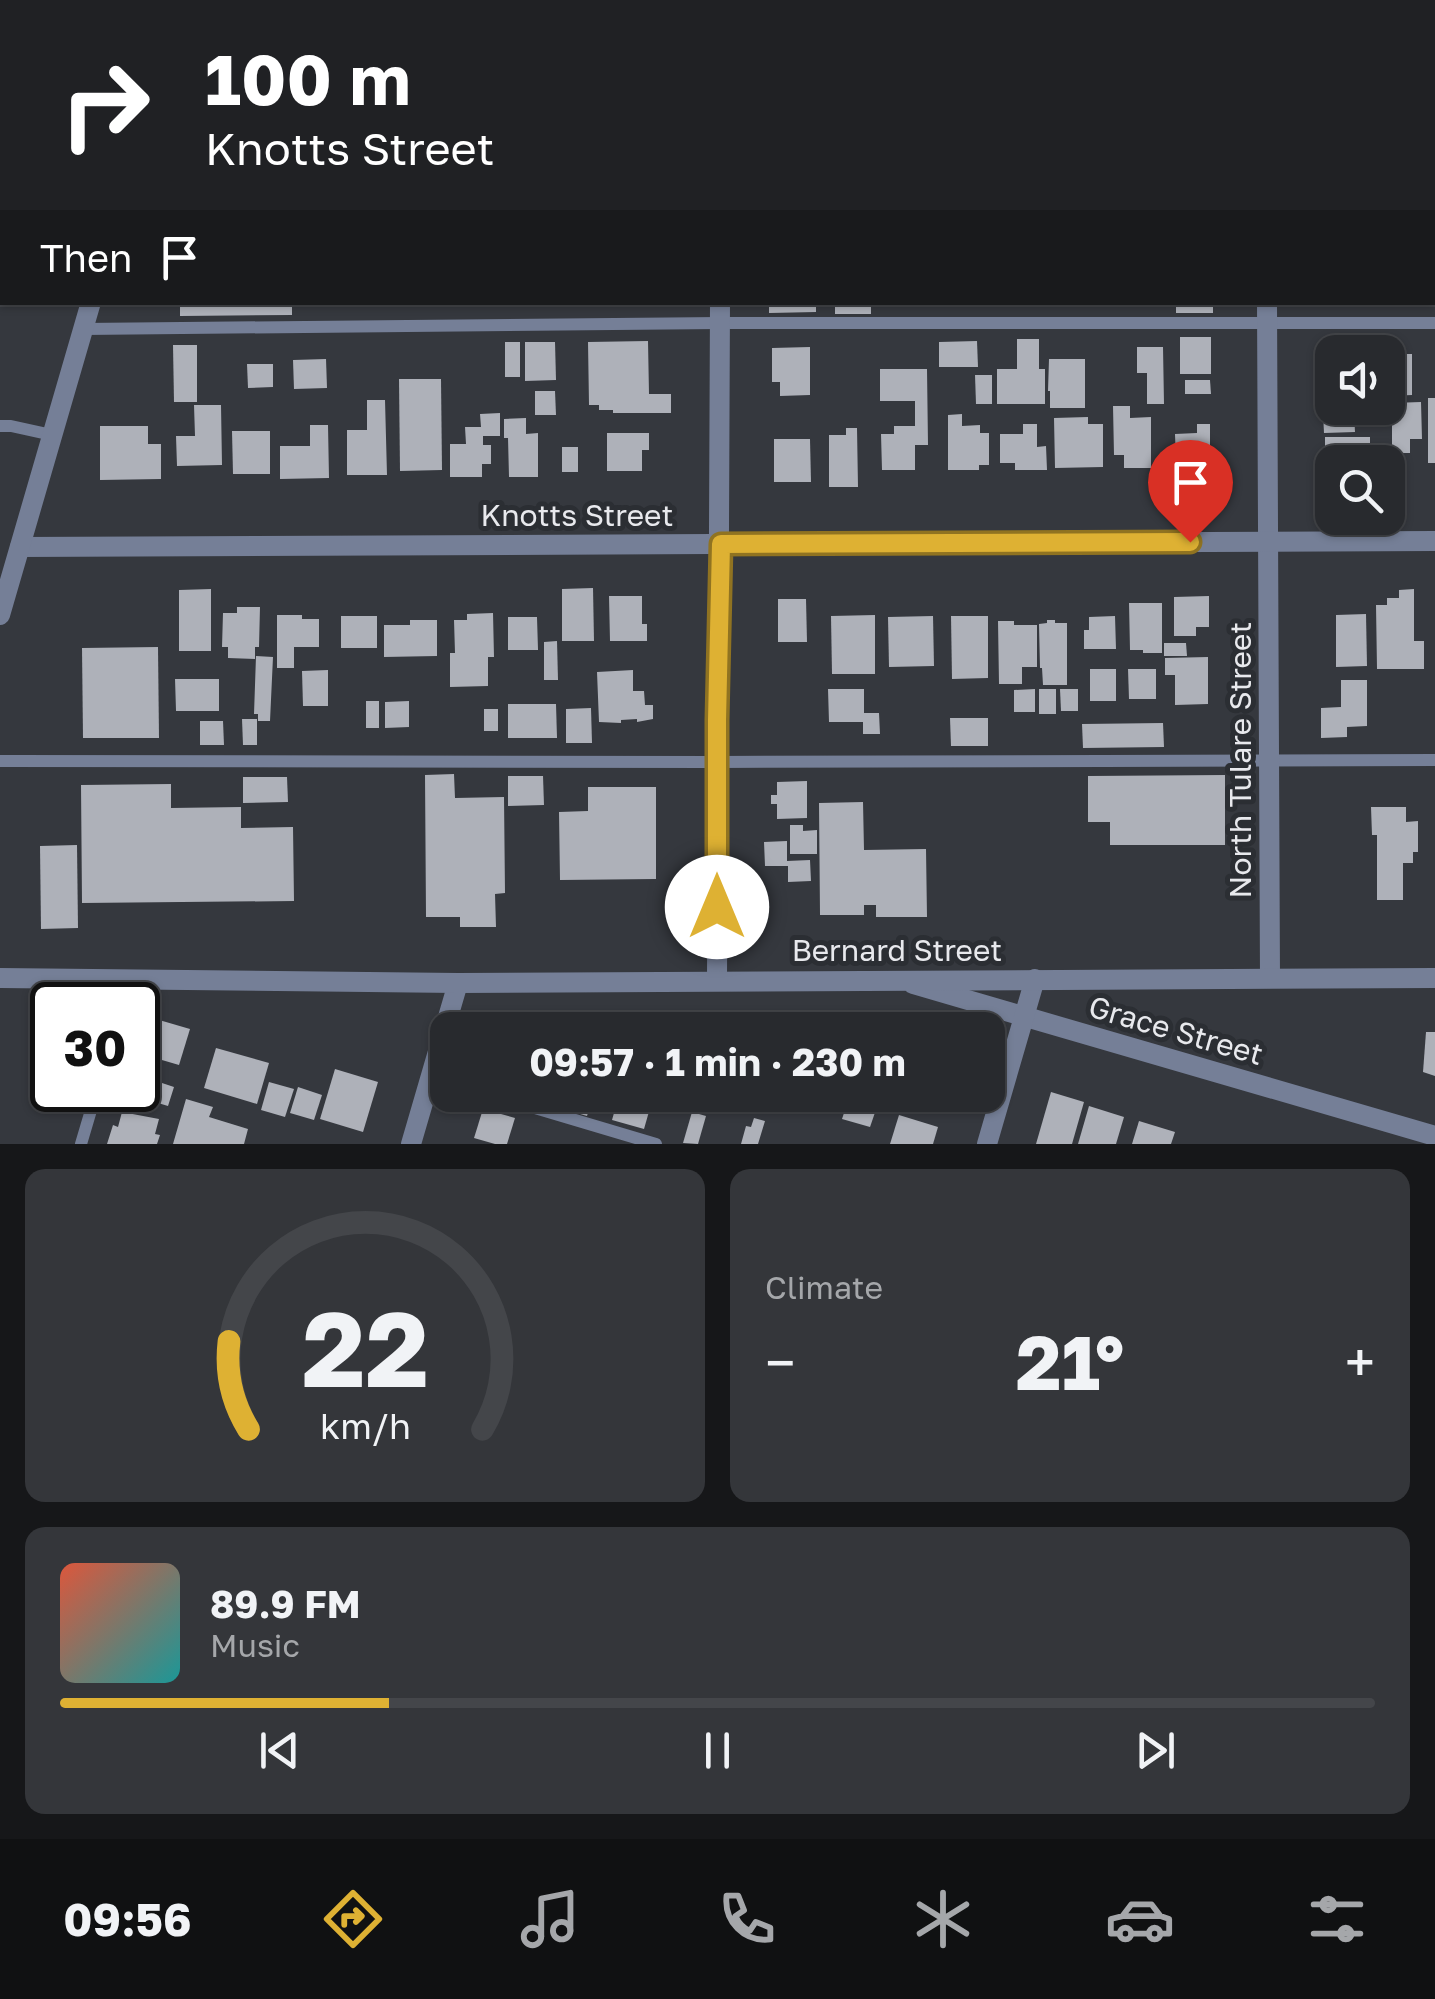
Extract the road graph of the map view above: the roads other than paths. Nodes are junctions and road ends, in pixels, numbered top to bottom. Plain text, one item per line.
1 (90, 305) edge
2 (720, 313) edge
3 (1268, 313) edge
4 (1435, 323) edge
5 (83, 329) junction
6 (0, 426) edge
7 (52, 435) junction
8 (1435, 541) edge
9 (1268, 542) junction
10 (721, 544) junction
11 (20, 547) junction
12 (5, 578) edge
13 (0, 615) edge
14 (1271, 760) junction
15 (1435, 760) edge
16 (0, 761) edge
17 (717, 762) junction
18 (0, 978) edge
19 (1270, 978) junction
20 (1435, 978) edge
21 (131, 980) joint
22 (717, 980) junction
23 (901, 980) junction
24 (1036, 980) junction
25 (458, 983) junction
26 (452, 1012) edge
27 (1024, 1016) junction
28 (430, 1100) edge
29 (90, 1112) edge
30 (548, 1112) edge
31 (1435, 1136) edge
32 (81, 1144) edge
33 (410, 1144) edge
34 (656, 1144) edge
35 (987, 1144) edge

1 - 5 street
2 - 3 lane
2 - 5 lane
2 - 10 street
3 - 4 lane
3 - 9 street, North Tulare Street
5 - 7 street
6 - 7 lane
7 - 11 street
8 - 9 street, Knotts Street
9 - 10 street, Knotts Street
9 - 14 street, North Tulare Street
10 - 11 street, Knotts Street
10 - 17 street
11 - 12 street
12 - 13 street
14 - 15 lane
14 - 17 lane
14 - 19 street, North Tulare Street
16 - 17 lane
17 - 22 street
18 - 21 street, Bernard Street
19 - 20 street, Bernard Street
19 - 24 street, Bernard Street
21 - 25 street, Bernard Street
22 - 23 street, Bernard Street
22 - 25 street, Bernard Street
23 - 24 street, Bernard Street
23 - 27 street, Grace Street
24 - 27 street
25 - 26 street
27 - 31 street, Grace Street
27 - 35 street
28 - 33 street
29 - 32 lane
30 - 34 lane

